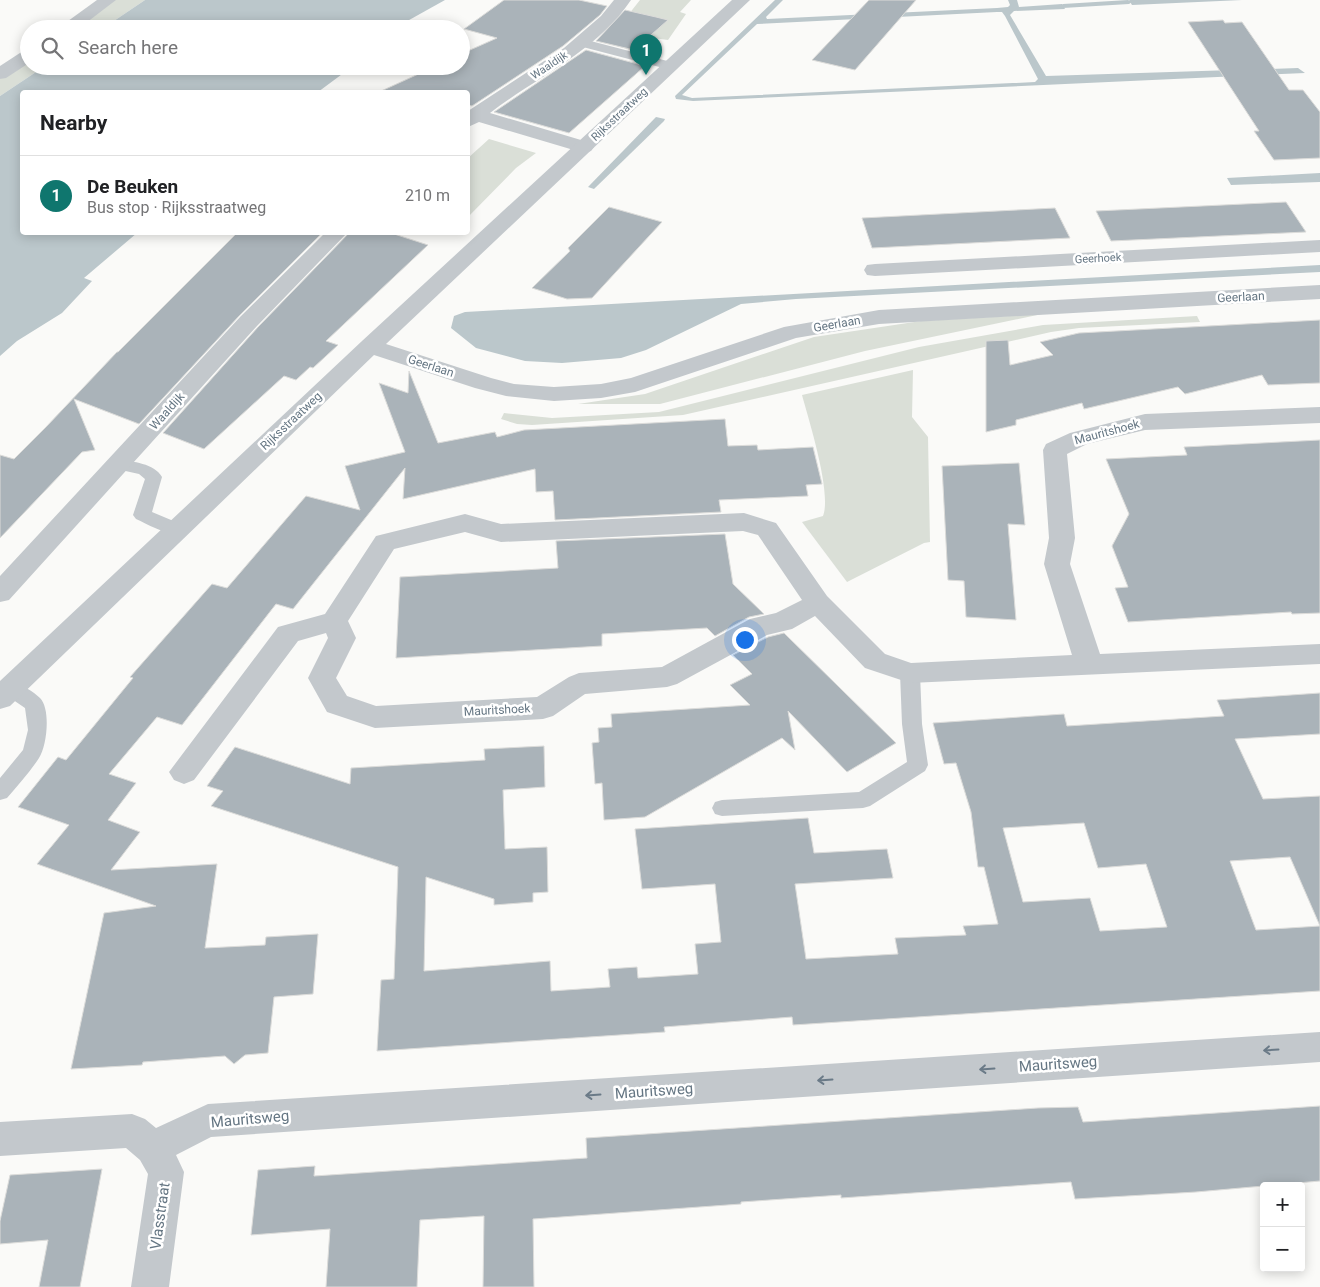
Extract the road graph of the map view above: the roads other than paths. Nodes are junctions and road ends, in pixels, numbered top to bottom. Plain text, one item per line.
1 (108, 0) edge
2 (623, 0) edge
3 (742, 0) edge
4 (79, 20) edge
5 (583, 43) junction
6 (20, 61) edge
7 (671, 66) junction
8 (0, 74) edge
9 (471, 118) edge
10 (584, 147) junction
11 (335, 235) edge
12 (1320, 246) edge
13 (875, 270) dead end
14 (1320, 292) edge
15 (370, 346) junction
16 (1320, 415) edge
17 (118, 464) junction
18 (177, 529) junction
19 (0, 593) edge
20 (818, 603) junction
21 (334, 621) junction
22 (1320, 654) edge
23 (1089, 664) junction
24 (910, 673) junction
25 (5, 693) edge
26 (184, 772) dead end
27 (0, 792) edge
28 (722, 808) dead end
29 (1320, 1047) edge
30 (0, 1139) edge
31 (153, 1148) junction
32 (150, 1287) edge

1 - 4 street
2 - 5 street, Waaldijk
3 - 7 street, Rijksstraatweg
5 - 7 lane
5 - 9 street, Waaldijk
6 - 8 street
7 - 10 street, Rijksstraatweg
9 - 10 street, Rijksstraatweg
10 - 15 street, Rijksstraatweg
11 - 17 street, Waaldijk
12 - 13 street, Geerhoek
14 - 15 street, Geerlaan
15 - 18 street, Rijksstraatweg
16 - 23 street, Mauritshoek
17 - 18 lane
17 - 19 street, Waaldijk
18 - 25 street, Rijksstraatweg
20 - 21 street
20 - 21 street, Mauritshoek
20 - 24 street
21 - 26 street
22 - 23 street
23 - 24 street
24 - 28 lane
25 - 27 lane
29 -> 31 street, Mauritsweg
30 - 31 street
31 - 32 street, Vlasstraat

